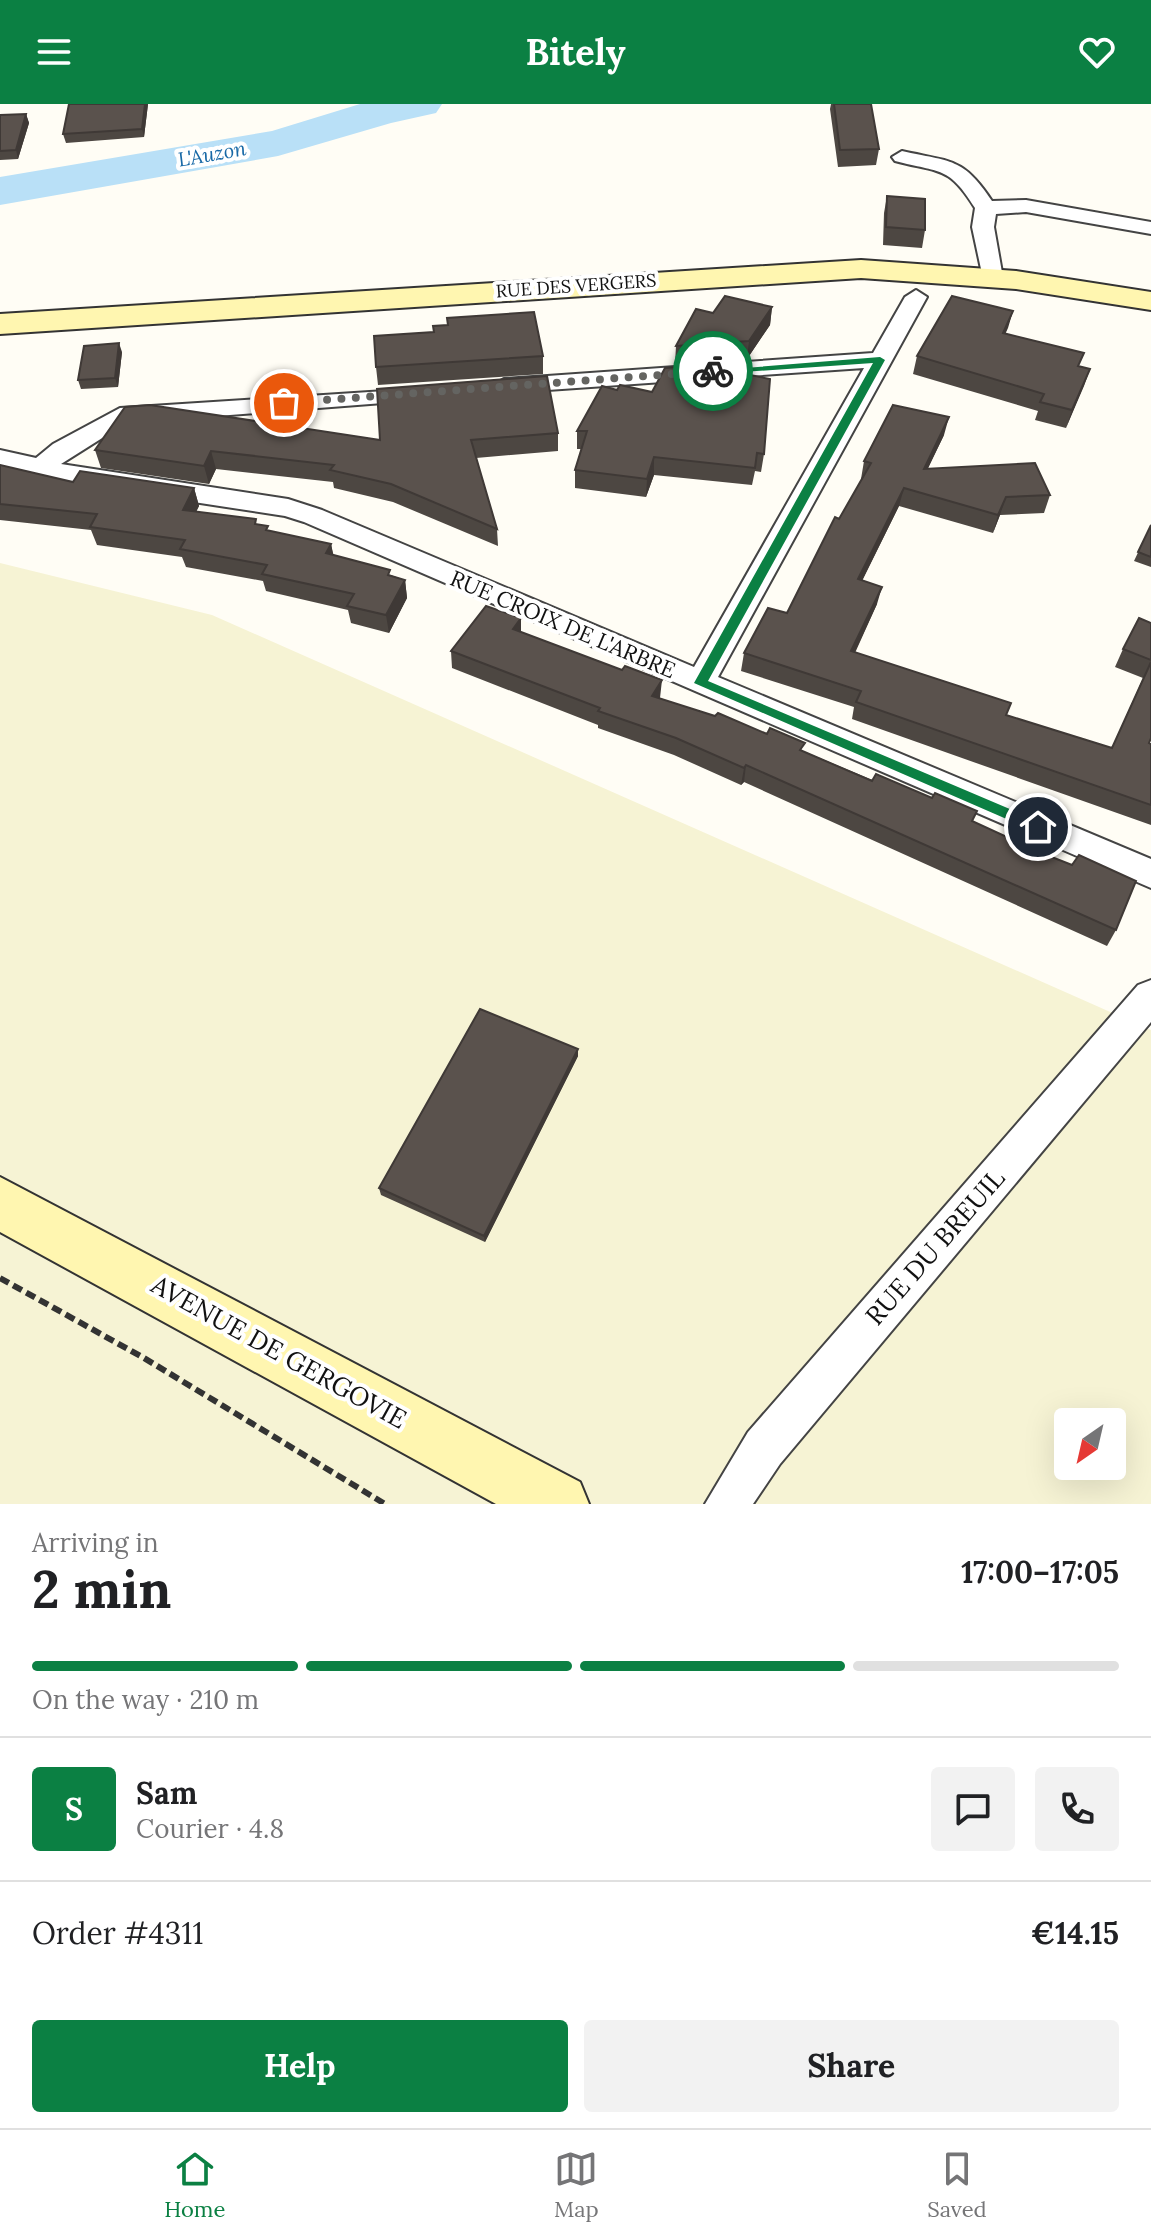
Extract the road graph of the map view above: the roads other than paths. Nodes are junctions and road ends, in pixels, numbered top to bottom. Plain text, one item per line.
1 (902, 157) dead end
2 (986, 208) junction
3 (1151, 228) edge
4 (992, 278) junction
5 (916, 297) dead end
6 (1151, 301) edge
7 (0, 324) edge
8 (880, 360) junction
9 (482, 388) edge
10 (452, 390) edge
11 (0, 458) edge
12 (40, 469) junction
13 (700, 683) junction
14 (1151, 874) edge
15 (1151, 996) edge
16 (0, 1203) edge
17 (558, 1504) edge
18 (727, 1504) edge

1 - 2 street
2 - 3 street
2 - 4 street
4 - 6 main road, RUE DES VERGERS
4 - 7 main road, RUE DES VERGERS
5 - 8 street
8 - 9 street
8 - 13 street
10 - 12 street
11 - 12 street, RUE CROIX DE L'ARBRE
12 - 13 street, RUE CROIX DE L'ARBRE
13 - 14 street, RUE CROIX DE L'ARBRE
15 - 18 street, RUE DU BREUIL
16 - 17 main road, AVENUE DE GERGOVIE

